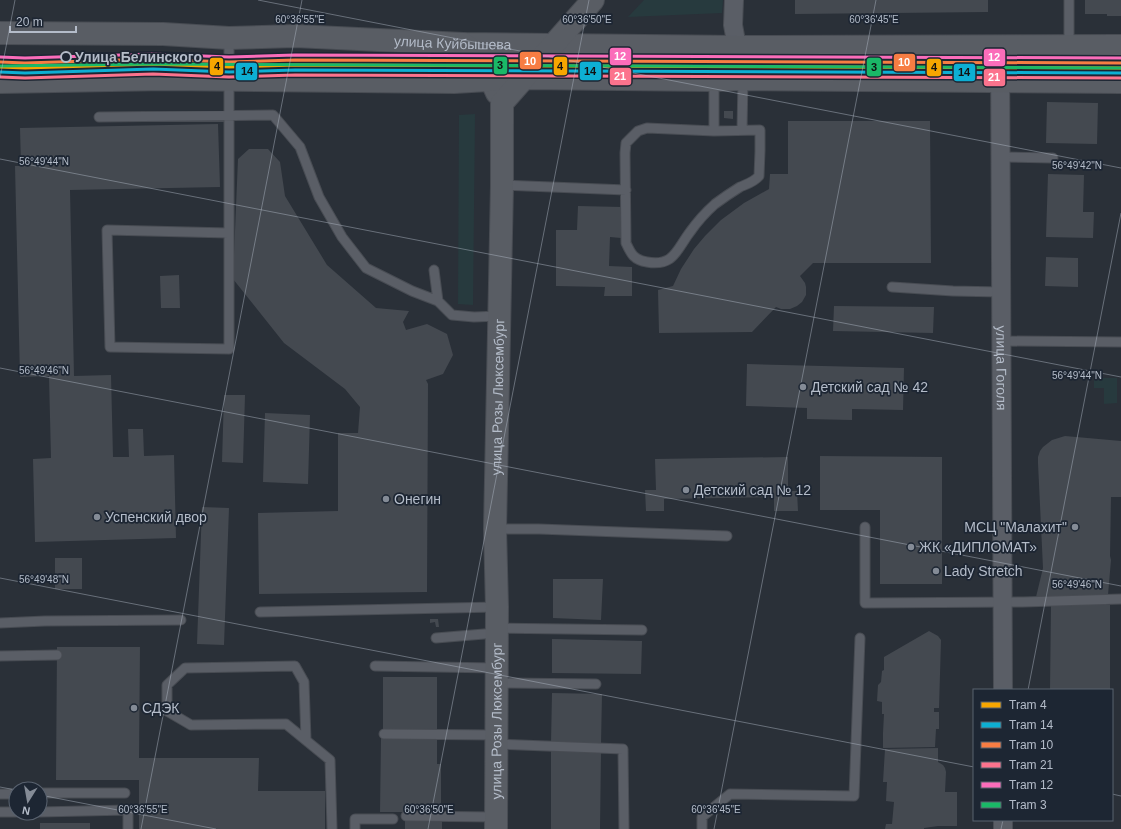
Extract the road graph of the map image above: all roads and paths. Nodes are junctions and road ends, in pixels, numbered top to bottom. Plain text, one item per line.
1 (593, 0) edge
2 (734, 0) edge
3 (1069, 0) edge
4 (0, 33) edge
5 (229, 38) junction
6 (464, 44) junction
7 (554, 45) junction
8 (1000, 45) junction
9 (1069, 46) junction
10 (1121, 46) edge
11 (737, 47) junction
12 (524, 78) junction
13 (743, 79) junction
14 (229, 80) junction
15 (491, 80) junction
16 (714, 80) junction
17 (1000, 81) junction
18 (0, 82) edge
19 (1121, 82) edge
20 (502, 103) junction
21 (229, 116) junction
22 (99, 117) dead end
23 (742, 130) junction
24 (714, 131) junction
25 (1000, 157) junction
26 (1053, 158) dead end
27 (502, 185) junction
28 (626, 190) junction
29 (229, 233) junction
30 (434, 270) dead end
31 (892, 287) dead end
32 (1001, 292) junction
33 (438, 301) junction
34 (499, 316) junction
35 (1002, 341) junction
36 (1121, 342) edge
37 (865, 527) dead end
38 (495, 529) junction
39 (727, 536) dead end
40 (1121, 599) edge
41 (1002, 602) junction
42 (260, 612) dead end
43 (181, 620) dead end
44 (496, 622) junction
45 (0, 623) edge
46 (642, 630) dead end
47 (436, 638) dead end
48 (860, 638) dead end
49 (57, 655) dead end
50 (0, 656) edge
51 (375, 666) dead end
52 (496, 676) junction
53 (596, 684) dead end
54 (1003, 689) edge
55 (384, 734) dead end
56 (306, 740) junction
57 (496, 740) junction
58 (48, 793) edge
59 (125, 793) dead end
60 (48, 812) edge
61 (406, 816) dead end
62 (393, 819) dead end
63 (496, 823) edge
64 (128, 829) edge
65 (332, 829) edge
66 (355, 829) edge
67 (624, 829) edge
68 (702, 829) edge

1 - 7 main road
2 - 11 street
3 - 9 lane
4 - 5 main road, улица Куйбышева
5 - 6 main road, улица Куйбышева
5 - 14 lane
6 - 7 main road, улица Куйбышева
6 - 15 main road
7 - 11 main road, улица Куйбышева
7 - 12 main road
8 - 9 main road, улица Куйбышева
8 - 11 main road, улица Куйбышева
8 - 17 street, улица Гоголя
9 - 10 main road, улица Куйбышева
12 - 15 main road
12 - 16 main road
12 - 20 main road
13 - 16 main road
13 - 17 main road
13 - 23 lane
14 - 15 main road
14 - 18 main road
14 - 21 lane
15 - 20 main road
16 - 24 lane
17 - 19 main road
17 - 25 street, улица Гоголя
20 - 27 main road, улица Розы Люксембург
21 - 22 lane
21 - 29 lane
21 - 33 lane
23 - 24 lane
23 - 28 lane
24 - 28 lane
25 - 26 lane
25 - 32 street, улица Гоголя
27 - 28 lane
27 - 34 main road, улица Розы Люксембург
29 - 29 lane
30 - 33 lane
31 - 32 lane
32 - 35 street, улица Гоголя
33 - 34 lane
34 - 38 main road, улица Розы Люксембург
35 - 36 lane
35 - 41 street, улица Гоголя
37 - 41 lane
38 - 39 lane
38 - 44 main road, улица Розы Люксембург
40 - 41 lane
41 - 54 street, улица Гоголя
42 - 44 lane
43 - 45 lane
44 - 46 lane
44 - 47 lane
44 - 52 main road, улица Розы Люксембург
48 - 68 lane
49 - 50 lane
51 - 52 lane
52 - 53 lane
52 - 57 main road, улица Розы Люксембург
55 - 57 lane
56 - 56 lane
56 - 65 lane
57 - 63 main road, улица Розы Люксембург
57 - 67 lane
58 - 59 lane
60 - 64 lane
61 - 63 lane
62 - 66 lane

